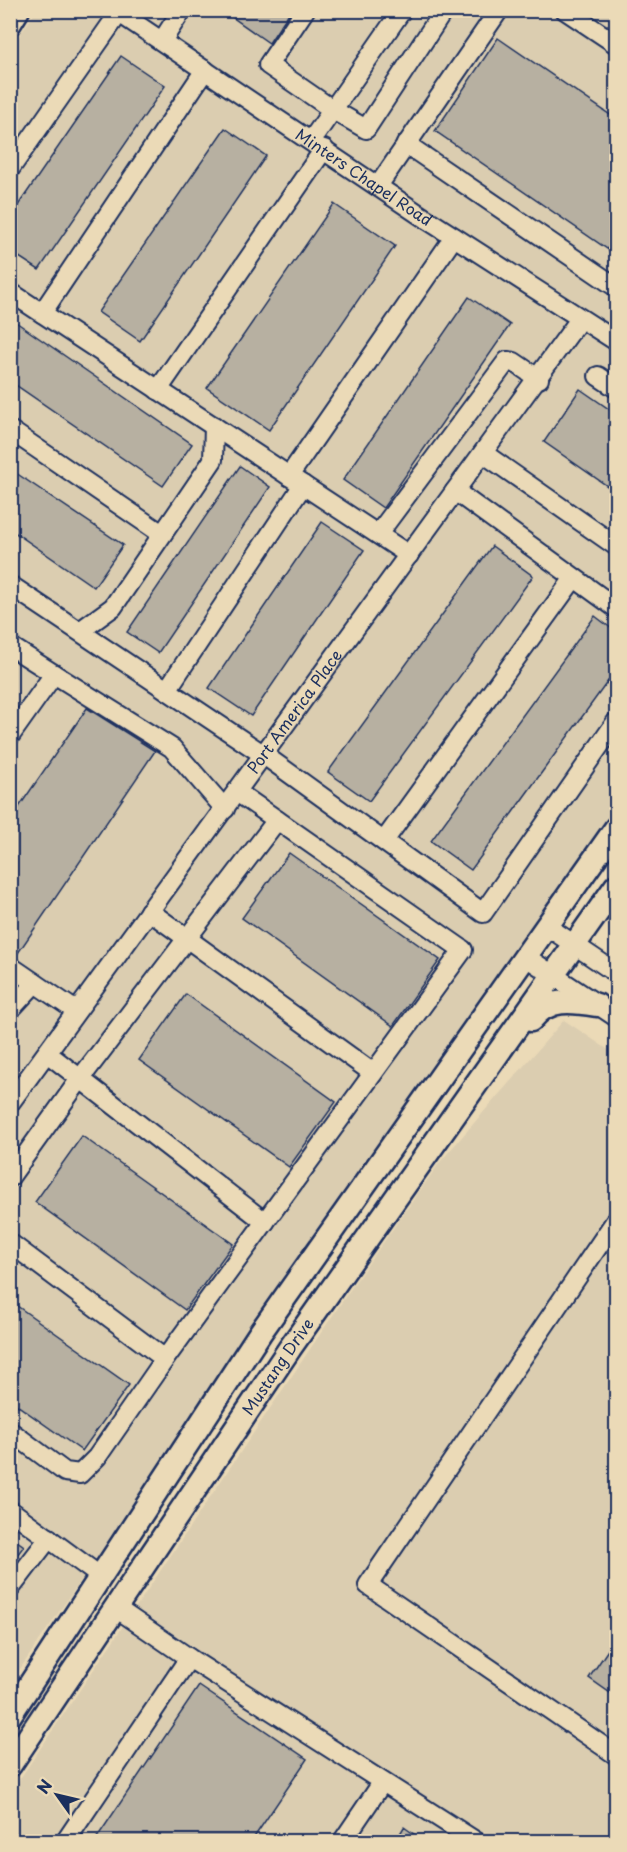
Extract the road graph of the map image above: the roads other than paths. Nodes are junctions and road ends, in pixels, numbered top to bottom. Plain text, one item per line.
1 (18, 10) edge
2 (182, 10) edge
3 (305, 10) edge
4 (402, 10) edge
5 (444, 10) edge
6 (498, 10) edge
7 (566, 10) edge
8 (117, 12) edge
9 (10, 23) edge
10 (162, 41) junction
11 (616, 44) edge
12 (205, 70) junction
13 (333, 110) junction
14 (406, 144) junction
15 (317, 145) junction
16 (10, 169) edge
17 (378, 186) junction
18 (454, 237) junction
19 (616, 287) edge
20 (10, 292) edge
21 (42, 313) junction
22 (580, 319) junction
23 (616, 341) edge
24 (598, 376) dead end
25 (539, 379) junction
26 (616, 388) edge
27 (158, 390) junction
28 (214, 426) junction
29 (10, 430) edge
30 (483, 453) junction
31 (296, 480) junction
32 (455, 491) junction
33 (162, 534) junction
34 (378, 534) junction
35 (616, 546) edge
36 (410, 555) junction
37 (574, 578) junction
38 (10, 585) edge
39 (616, 608) edge
40 (80, 631) junction
41 (10, 646) edge
42 (54, 675) junction
43 (167, 690) junction
44 (616, 722) edge
45 (10, 736) edge
46 (264, 755) junction
47 (237, 792) junction
48 (225, 809) junction
49 (277, 820) junction
50 (616, 828) edge
51 (384, 842) junction
52 (616, 886) edge
53 (149, 911) junction
54 (548, 927) junction
55 (187, 938) junction
56 (575, 945) junction
57 (526, 957) junction
58 (10, 966) edge
59 (616, 973) edge
60 (553, 975) junction
61 (35, 983) junction
62 (597, 1005) junction
63 (10, 1010) edge
64 (76, 1011) junction
65 (616, 1017) edge
66 (47, 1053) junction
67 (374, 1073) junction
68 (80, 1079) junction
69 (10, 1103) edge
70 (444, 1129) junction
71 (10, 1177) edge
72 (616, 1220) edge
73 (265, 1222) junction
74 (10, 1243) edge
75 (165, 1359) junction
76 (10, 1431) edge
77 (10, 1510) edge
78 (49, 1538) junction
79 (101, 1576) junction
80 (10, 1589) edge
81 (116, 1608) junction
82 (189, 1658) junction
83 (10, 1715) edge
84 (616, 1755) edge
85 (10, 1765) edge
86 (382, 1783) junction
87 (65, 1842) edge
88 (342, 1842) edge
89 (477, 1842) edge

1 - 9 main road
2 - 10 street
3 - 13 street
4 - 13 street
5 - 13 street
6 - 14 street
7 - 11 street
8 - 10 street, Minters Chapel Road
8 - 16 street
10 - 12 street, Minters Chapel Road
12 - 15 street, Minters Chapel Road
12 - 21 street
13 - 15 street
14 - 17 street
14 - 19 street
15 - 17 street, Minters Chapel Road
15 - 27 street
17 - 18 street, Minters Chapel Road
18 - 22 street, Minters Chapel Road
18 - 31 street
20 - 21 street
21 - 27 street
22 - 23 street, Minters Chapel Road
22 - 25 street, Port America Place
24 - 26 street
25 - 30 street, Port America Place
25 - 34 street
27 - 28 street
28 - 31 street
28 - 33 street
29 - 33 street
30 - 32 street, Port America Place
30 - 35 street
31 - 34 street
31 - 43 street
32 - 36 street, Port America Place
32 - 37 street
33 - 40 street
34 - 36 street
36 - 46 street, Port America Place
37 - 39 street
37 - 51 street
38 - 40 street
40 - 43 street
41 - 42 street
42 - 45 street
42 - 48 street
43 - 46 street
44 - 51 street
46 - 47 street, Port America Place
46 - 51 street
47 - 48 street, Port America Place
47 - 49 street
48 - 53 street, Port America Place
49 - 55 street
49 - 67 street
50 - 54 main road, Mustang Drive
52 - 56 main road, Mustang Drive
53 - 55 street
53 - 64 street, Port America Place
54 - 56 street
54 - 57 main road, Mustang Drive
55 - 67 street
55 - 68 street
56 - 59 street
56 - 60 main road, Mustang Drive
57 - 60 street
57 - 79 main road, Mustang Drive
58 - 61 street
60 - 62 street
60 - 70 main road, Mustang Drive
61 - 63 street
61 - 64 street
62 - 65 street
62 - 70 main road
64 - 66 street, Port America Place
66 - 68 street
66 - 69 street, Port America Place
67 - 73 street
68 - 71 street
68 - 73 street
70 - 81 main road, Mustang Drive
72 - 84 street
73 - 75 street
74 - 75 street
75 - 76 street
77 - 78 street
78 - 79 street
78 - 80 street
79 - 83 main road, Mustang Drive
81 - 82 street
81 - 85 main road, Mustang Drive
82 - 86 street
82 - 87 street
86 - 88 street
86 - 89 street

